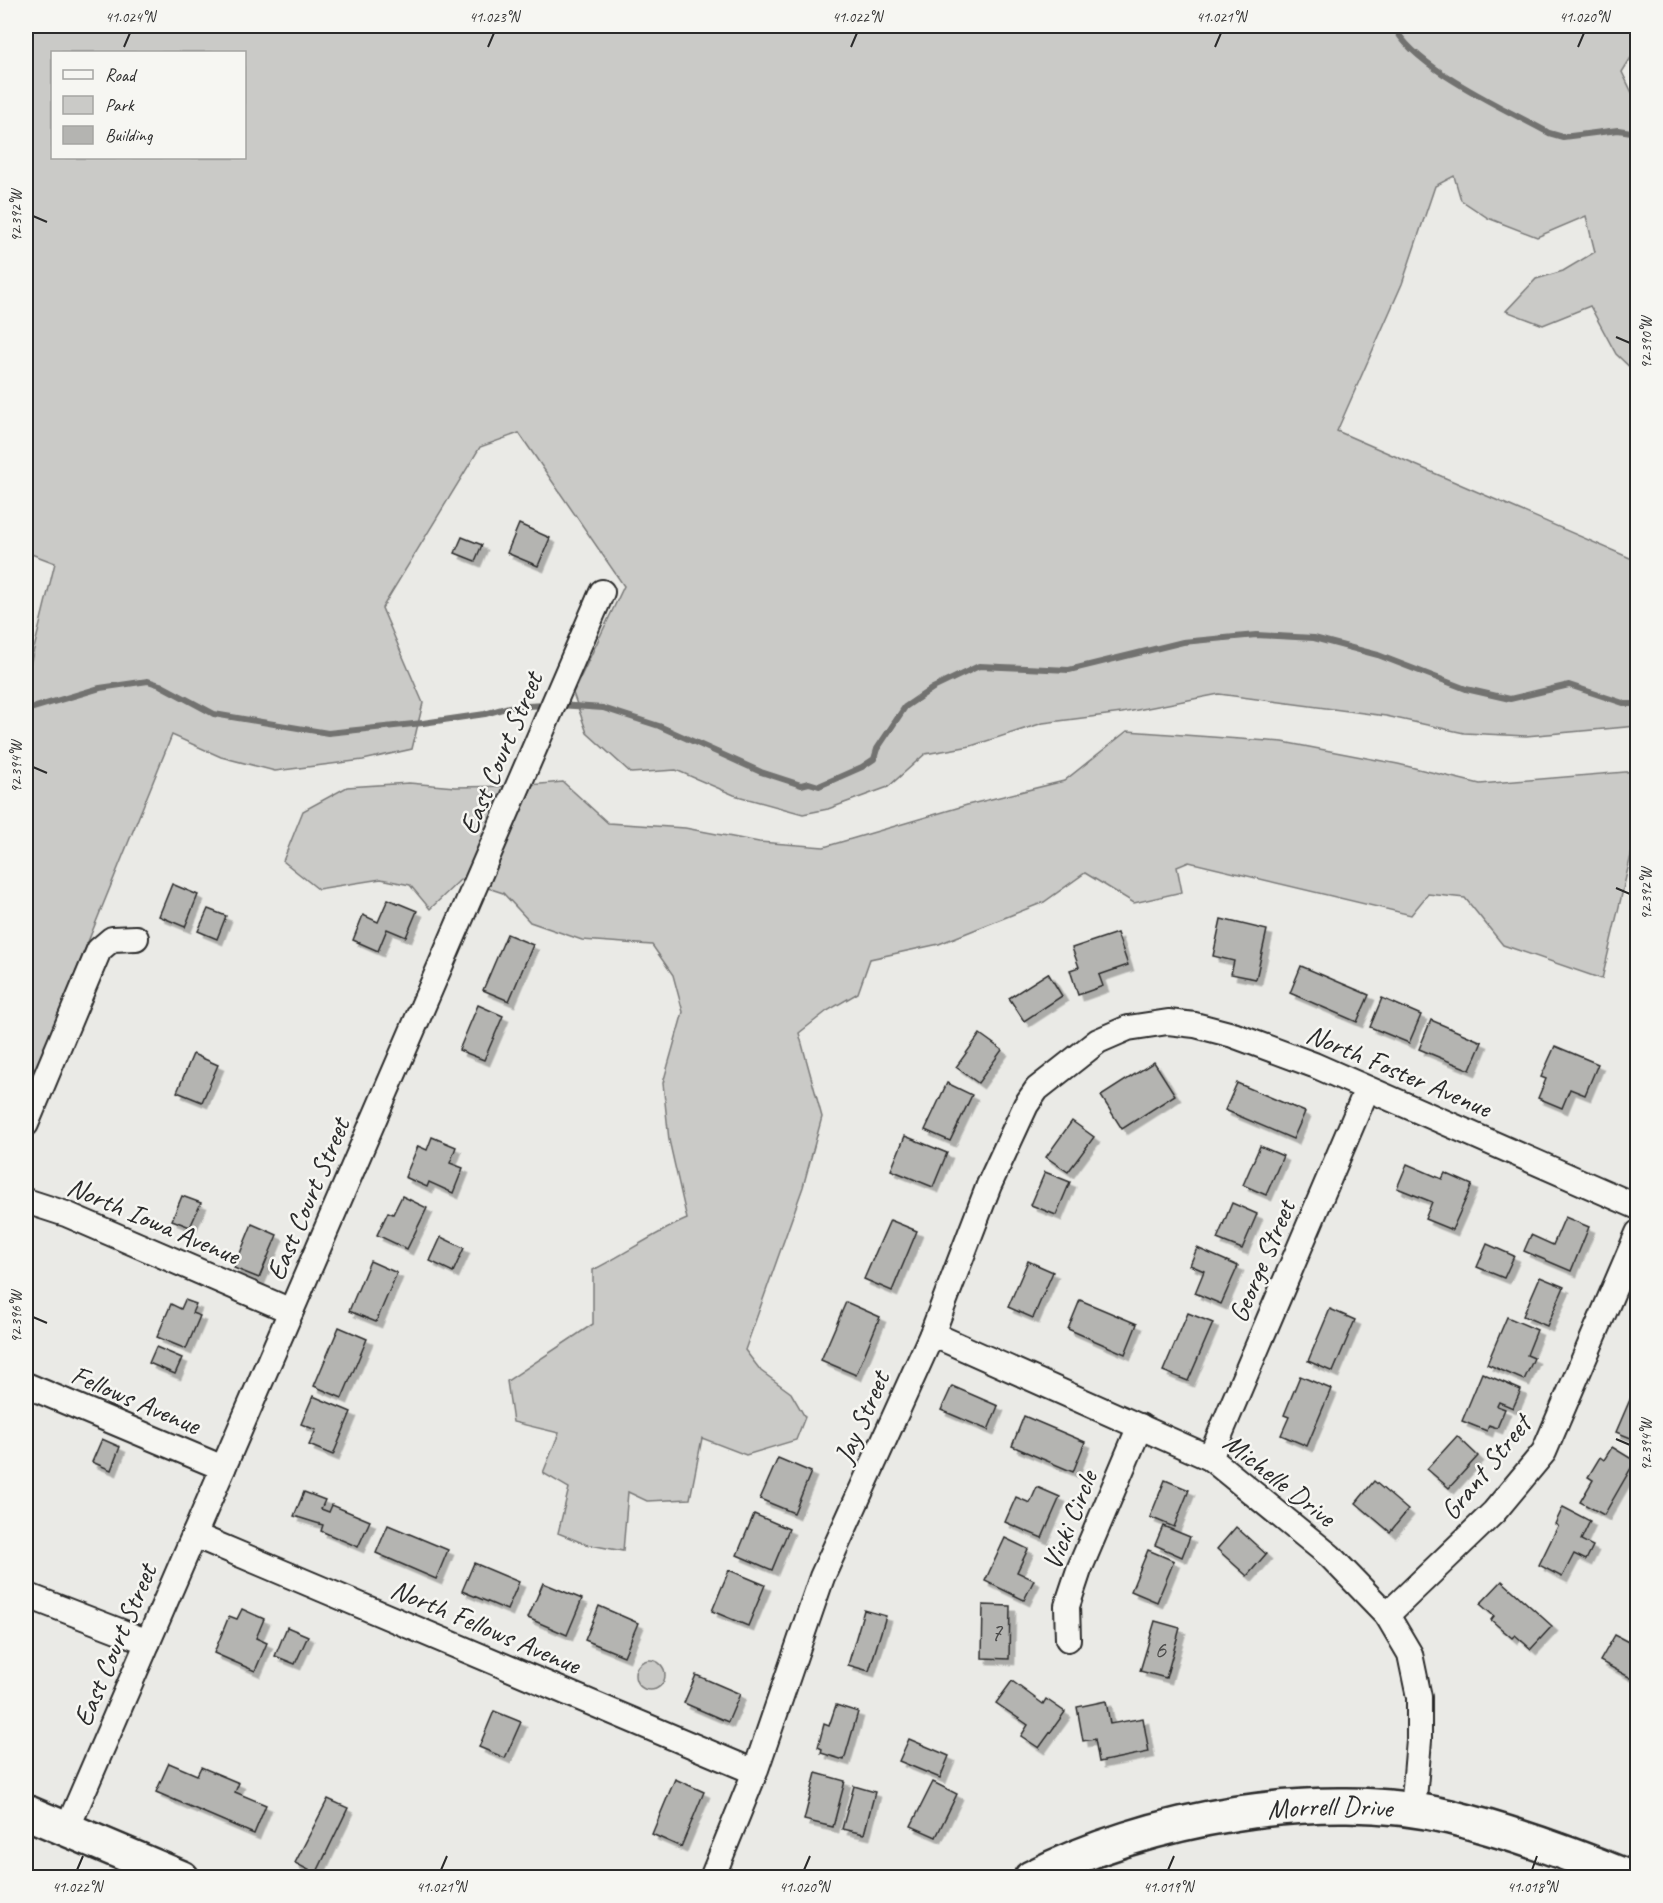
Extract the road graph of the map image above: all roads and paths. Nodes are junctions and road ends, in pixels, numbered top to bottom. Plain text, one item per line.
1 (602, 592) dead end
2 (136, 938) dead end
3 (1128, 1028) joint
4 (1367, 1089) junction
5 (26, 1124) edge
6 (26, 1201) edge
7 (1638, 1207) edge
8 (1638, 1233) edge
9 (291, 1311) junction
10 (932, 1334) junction
11 (26, 1385) edge
12 (1140, 1426) junction
13 (1210, 1458) junction
14 (223, 1468) junction
15 (194, 1535) junction
16 (26, 1595) edge
17 (1387, 1615) junction
18 (1068, 1639) dead end
19 (148, 1642) junction
20 (755, 1772) junction
21 (1413, 1811) junction
22 (26, 1812) edge
23 (67, 1829) junction
24 (1050, 1874) edge
25 (182, 1878) edge
26 (712, 1878) edge
27 (1630, 1878) edge

1 - 9 street, East Court Street
2 - 5 street
3 - 4 street, North Foster Avenue
3 - 10 street, Jay Street
4 - 7 street, North Foster Avenue
4 - 13 street, George Street
6 - 9 street, North Iowa Avenue
8 - 17 street, Grant Street
9 - 14 street, East Court Street
10 - 12 street, Michelle Drive
10 - 20 street, Jay Street
11 - 14 street, Fellows Avenue
12 - 13 street, Michelle Drive
12 - 18 street, Vicki Circle
13 - 17 street, Michelle Drive
14 - 15 street, East Court Street
15 - 19 street, East Court Street
15 - 20 street, North Fellows Avenue
16 - 19 street
17 - 21 street, Michelle Drive
19 - 23 street, East Court Street
20 - 26 street, Jay Street
21 - 24 main road, Morrell Drive
21 - 27 main road, Morrell Drive
22 - 23 main road
23 - 25 main road

